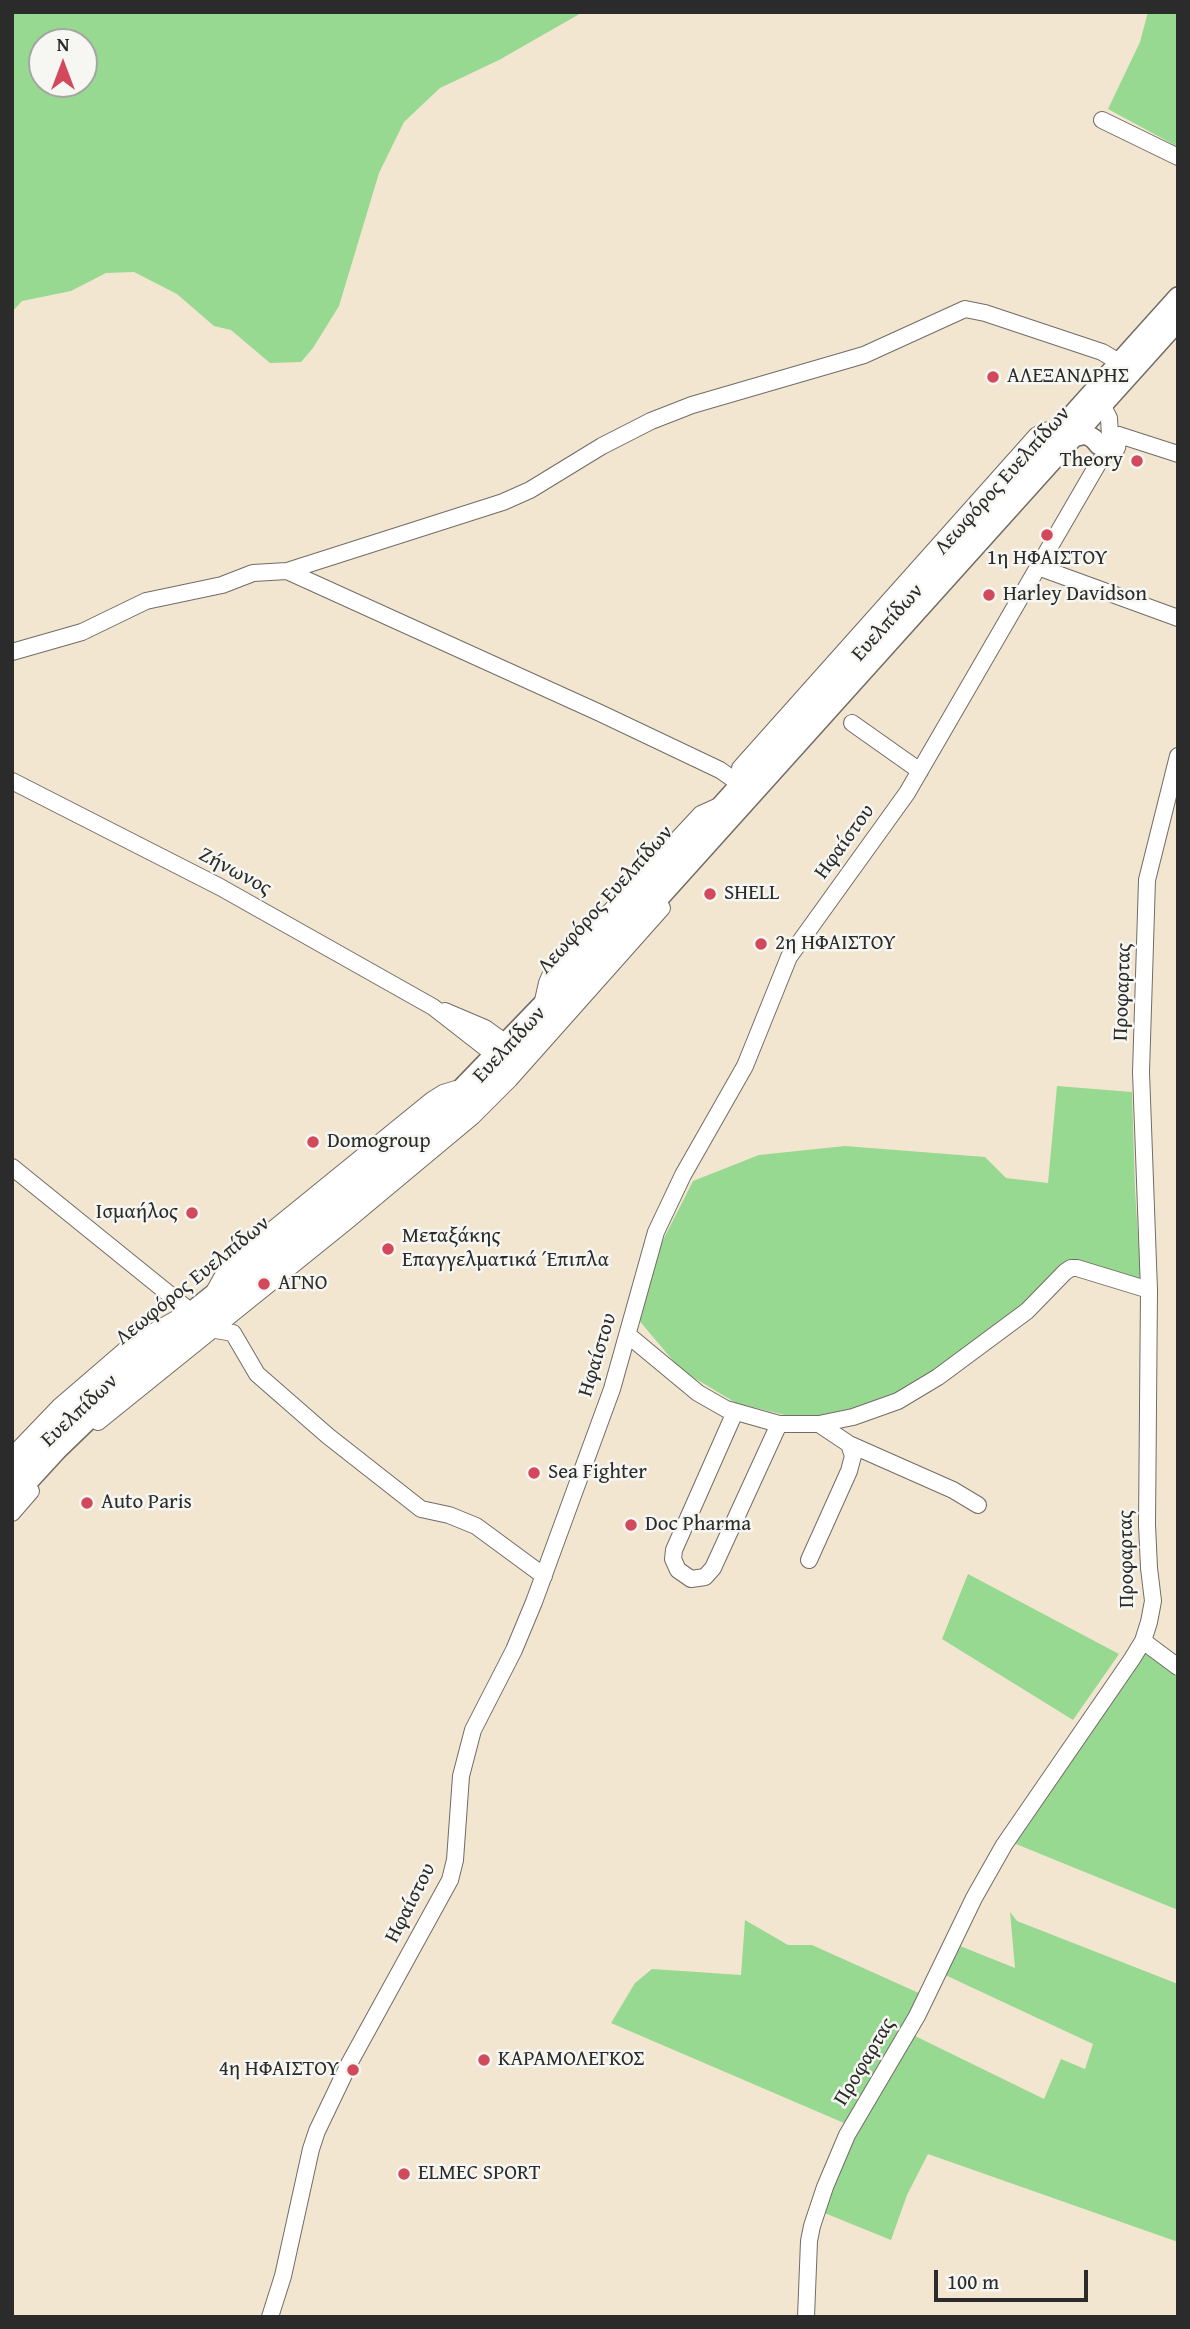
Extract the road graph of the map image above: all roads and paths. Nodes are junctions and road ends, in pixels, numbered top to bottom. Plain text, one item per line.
1 (1102, 120) dead end
2 (1178, 157) edge
3 (1178, 297) edge
4 (1178, 321) edge
5 (1119, 362) junction
6 (1094, 404) junction
7 (1066, 433) junction
8 (1101, 454) junction
9 (1178, 454) edge
10 (1038, 567) junction
11 (287, 571) junction
12 (1178, 618) edge
13 (12, 652) edge
14 (852, 723) dead end
15 (1178, 756) edge
16 (920, 771) junction
17 (12, 781) edge
18 (740, 784) junction
19 (648, 898) junction
20 (593, 979) junction
21 (506, 1053) junction
22 (12, 1167) edge
23 (343, 1217) junction
24 (1149, 1290) junction
25 (190, 1311) junction
26 (210, 1329) junction
27 (628, 1335) junction
28 (735, 1412) junction
29 (779, 1424) junction
30 (819, 1424) junction
31 (849, 1444) junction
32 (12, 1456) edge
33 (12, 1475) edge
34 (978, 1505) dead end
35 (13, 1508) edge
36 (809, 1560) dead end
37 (544, 1576) junction
38 (1143, 1641) junction
39 (1178, 1667) edge
40 (270, 2317) edge
41 (806, 2317) edge

1 - 2 street
3 - 5 main road, Λεωφόρος Ευελπίδων
4 - 6 main road, Λεωφόρος Ευελπίδων
5 - 6 main road, Λεωφόρος Ευελπίδων
5 - 11 street
6 - 7 main road, Λεωφόρος Ευελπίδων
6 - 8 street
7 - 8 main road
7 - 18 main road, Λεωφόρος Ευελπίδων
7 - 19 main road, Λεωφόρος Ευελπίδων
8 - 9 street
8 - 10 street, Ηφαίστου
10 - 12 street
10 - 16 street, Ηφαίστου
11 - 13 street
11 - 18 street
14 - 16 street
15 - 24 street, Προφαρτας
16 - 27 street, Ηφαίστου
17 - 21 street, Ζήνωνος
18 - 19 main road, Λεωφόρος Ευελπίδων
19 - 20 main road, Λεωφόρος Ευελπίδων
19 - 21 main road, Λεωφόρος Ευελπίδων
20 - 21 main road, Λεωφόρος Ευελπίδων
20 - 23 street, Ευελπίδων
21 - 23 main road, Λεωφόρος Ευελπίδων
21 - 25 main road, Λεωφόρος Ευελπίδων
22 - 25 street
23 - 26 street, Ευελπίδων
23 - 35 main road, Λεωφόρος Ευελπίδων
24 - 30 street
24 - 38 street, Προφαρτας
25 - 32 street, Ευελπίδων
25 - 33 main road, Λεωφόρος Ευελπίδων
26 - 35 street, Ευελπίδων
26 - 37 street
27 - 28 street
27 - 37 street, Ηφαίστου
28 - 29 street
28 - 29 street
29 - 30 street
30 - 31 street
31 - 34 street
31 - 36 street
37 - 40 street, Ηφαίστου
38 - 39 street
38 - 41 street, Προφαρτας

